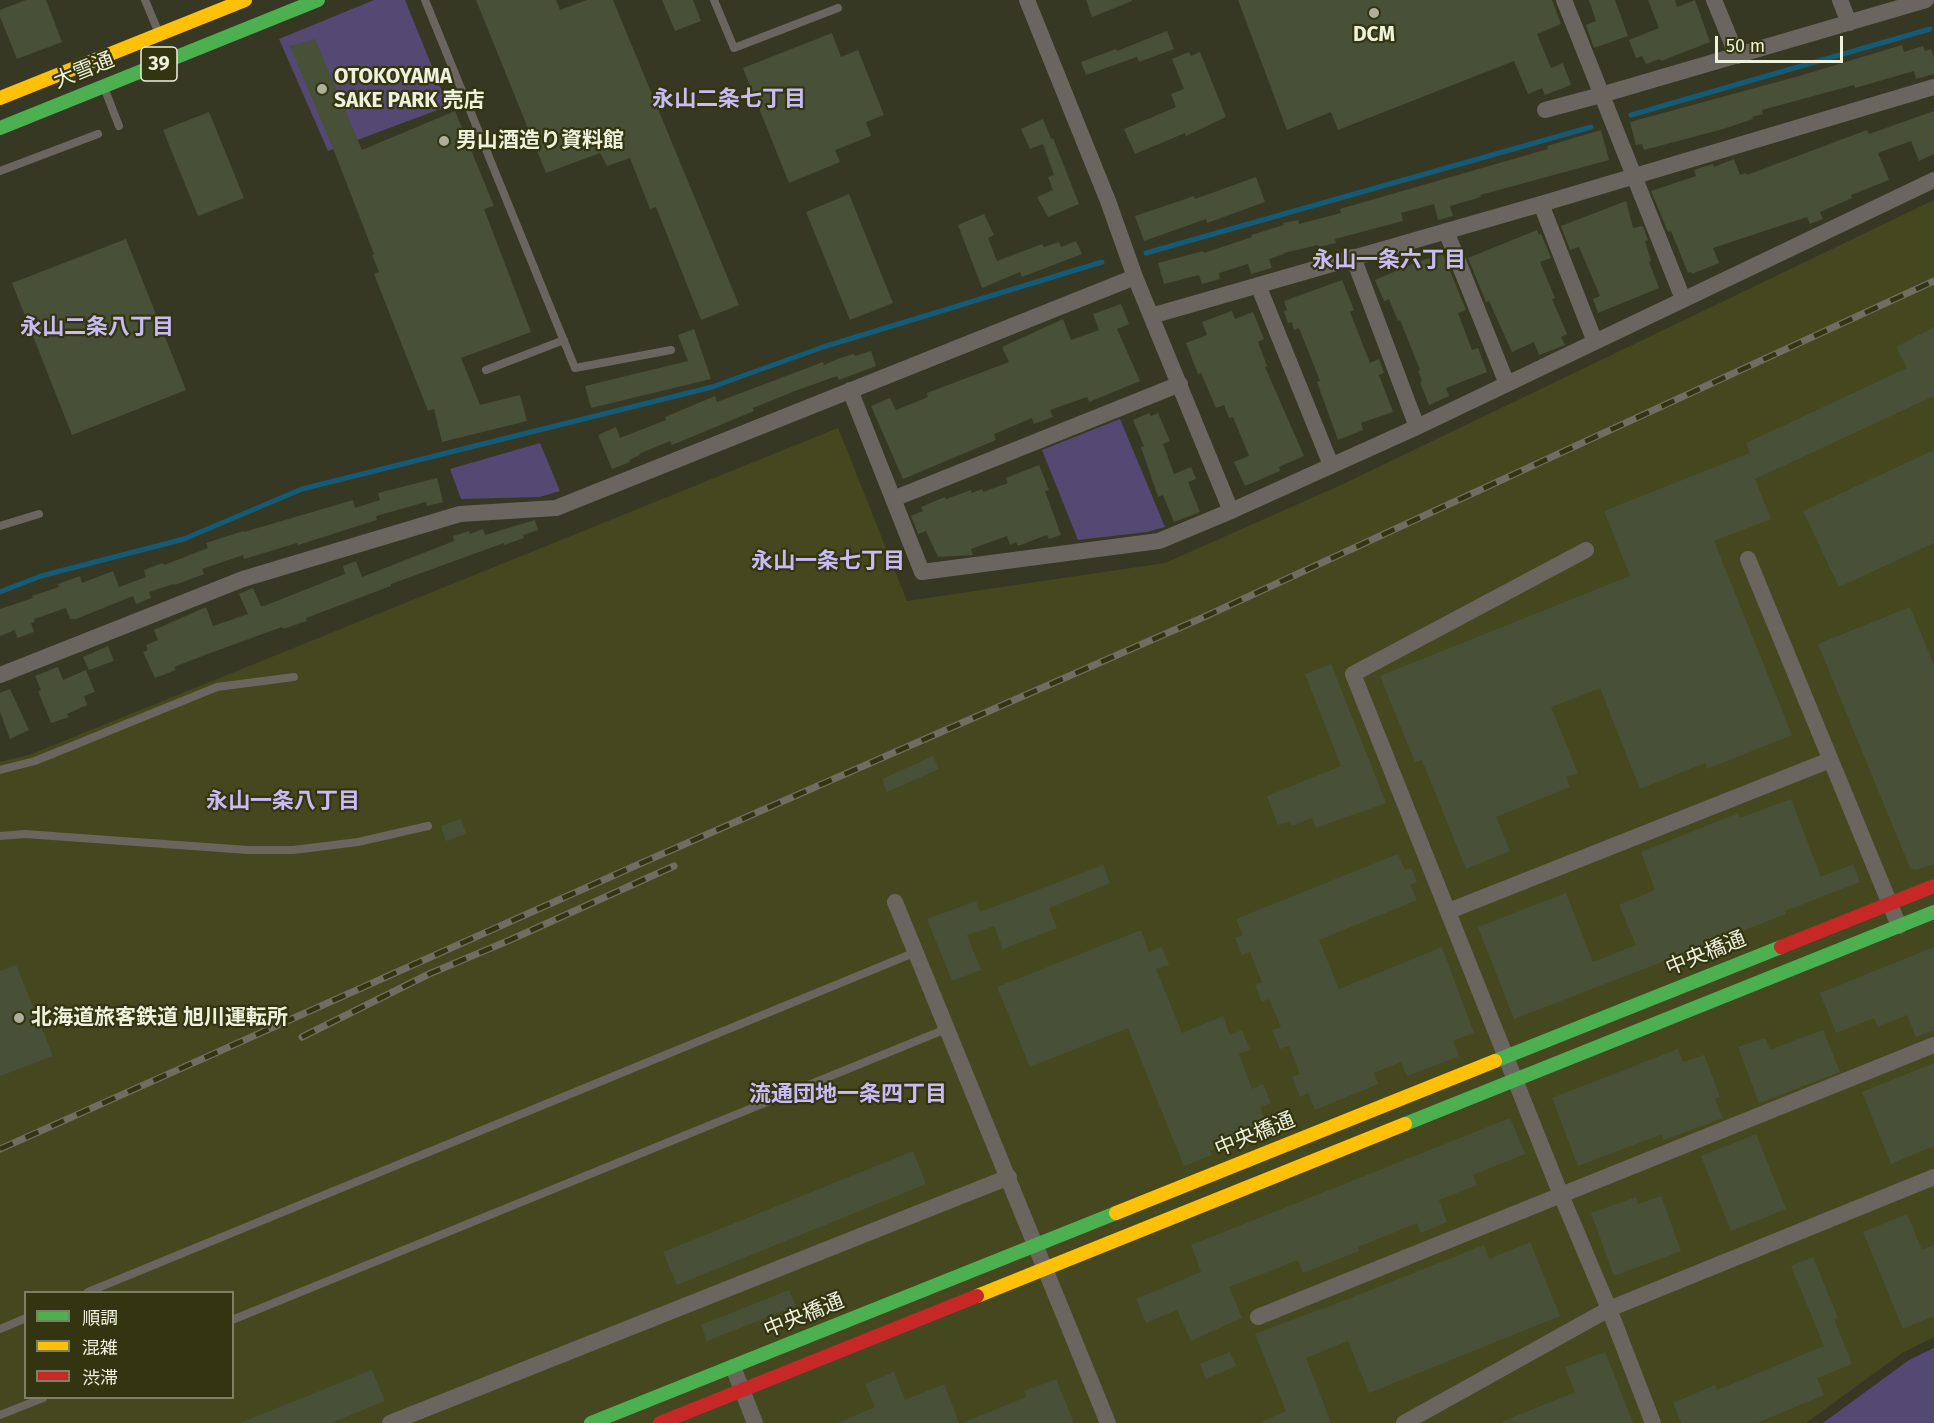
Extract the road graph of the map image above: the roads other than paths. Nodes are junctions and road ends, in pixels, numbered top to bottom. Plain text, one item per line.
1 (145, 0) edge
2 (245, 0) edge
3 (318, 0) edge
4 (425, 0) edge
5 (714, 0) edge
6 (1026, 0) edge
7 (1564, 0) edge
8 (1714, 0) edge
9 (1840, 0) edge
10 (1926, 0) edge
11 (214, 6) edge
12 (838, 8) dead end
13 (1849, 23) junction
14 (159, 34) junction
15 (1737, 56) junction
16 (104, 86) junction
17 (1934, 87) edge
18 (1601, 95) junction
19 (1, 96) edge
20 (1545, 110) dead end
21 (6, 125) edge
22 (119, 126) dead end
23 (98, 134) dead end
24 (0, 171) edge
25 (1634, 177) junction
26 (1934, 180) edge
27 (1541, 204) junction
28 (1446, 231) junction
29 (1353, 257) junction
30 (1135, 277) junction
31 (1258, 285) junction
32 (1683, 299) junction
33 (1151, 316) junction
34 (564, 340) junction
35 (1594, 342) junction
36 (672, 350) dead end
37 (486, 370) dead end
38 (1180, 384) junction
39 (1508, 384) junction
40 (850, 390) junction
41 (1417, 427) junction
42 (1331, 465) junction
43 (893, 499) junction
44 (1231, 511) junction
45 (39, 514) dead end
46 (0, 526) edge
47 (1586, 550) dead end
48 (1748, 560) dead end
49 (0, 675) edge
50 (294, 677) dead end
51 (1830, 760) junction
52 (0, 770) edge
53 (428, 826) dead end
54 (0, 836) edge
55 (1934, 886) edge
56 (896, 902) dead end
57 (1889, 904) junction
58 (1449, 911) junction
59 (1934, 912) edge
60 (1899, 926) junction
61 (916, 952) junction
62 (946, 1029) junction
63 (1934, 1045) edge
64 (1507, 1057) junction
65 (1516, 1080) junction
66 (1009, 1177) junction
67 (1934, 1177) edge
68 (1561, 1195) junction
69 (1037, 1246) junction
70 (1046, 1269) junction
71 (93, 1291) edge
72 (1608, 1309) junction
73 (1258, 1317) dead end
74 (24, 1319) edge
75 (234, 1319) edge
76 (0, 1329) edge
77 (733, 1367) junction
78 (741, 1390) junction
79 (40, 1399) edge
80 (0, 1415) edge
81 (390, 1423) edge
82 (591, 1423) edge
83 (660, 1423) edge
84 (754, 1423) edge
85 (1108, 1423) edge
86 (1404, 1423) edge
87 (1653, 1423) edge

1 - 14 lane
2 - 11 main road, 大雪通 / 39
3 - 16 main road, 大雪通 / 39
4 - 34 lane
5 - 12 lane
6 - 30 street
7 - 18 street
8 - 15 street
9 - 13 street
10 - 13 street
11 - 14 main road, 大雪通 / 39
13 - 15 street
14 - 19 main road, 大雪通 / 39
15 - 18 street
16 - 21 main road, 大雪通 / 39
16 - 22 lane
17 - 25 street
18 - 20 street
18 - 25 street
19 - 21 street
23 - 24 lane
25 - 27 street
25 - 32 street
26 - 32 street
27 - 28 street
27 - 35 street
28 - 29 street
28 - 39 street
29 - 31 street
29 - 41 street
30 - 33 street
30 - 40 street
31 - 33 street
31 - 42 street
32 - 35 street
33 - 38 street
34 - 36 lane
34 - 37 lane
35 - 39 street
38 - 43 street
38 - 44 street
39 - 41 street
40 - 43 street
40 - 49 street
41 - 42 street
42 - 44 street
43 - 44 street
45 - 46 lane
47 - 58 street
48 - 51 street
50 - 52 lane
51 - 57 street
51 - 58 street
53 - 54 lane
55 - 57 main road, 中央橋通
56 - 61 street
57 - 60 street
57 - 64 main road, 中央橋通
58 - 64 street
59 - 60 main road
60 - 65 main road
61 - 62 street
61 - 71 lane
62 - 66 street
62 - 75 lane
63 - 68 street
64 - 65 street
64 - 69 main road, 中央橋通
65 - 68 street
65 - 70 main road
66 - 69 street
66 - 81 street
67 - 72 street
68 - 72 street
68 - 73 street
69 - 70 street
69 - 77 main road, 中央橋通
70 - 78 main road
70 - 85 street
72 - 86 street
72 - 87 street
74 - 76 lane
77 - 78 street
77 - 82 main road, 中央橋通
78 - 83 main road
78 - 84 street
79 - 80 lane

